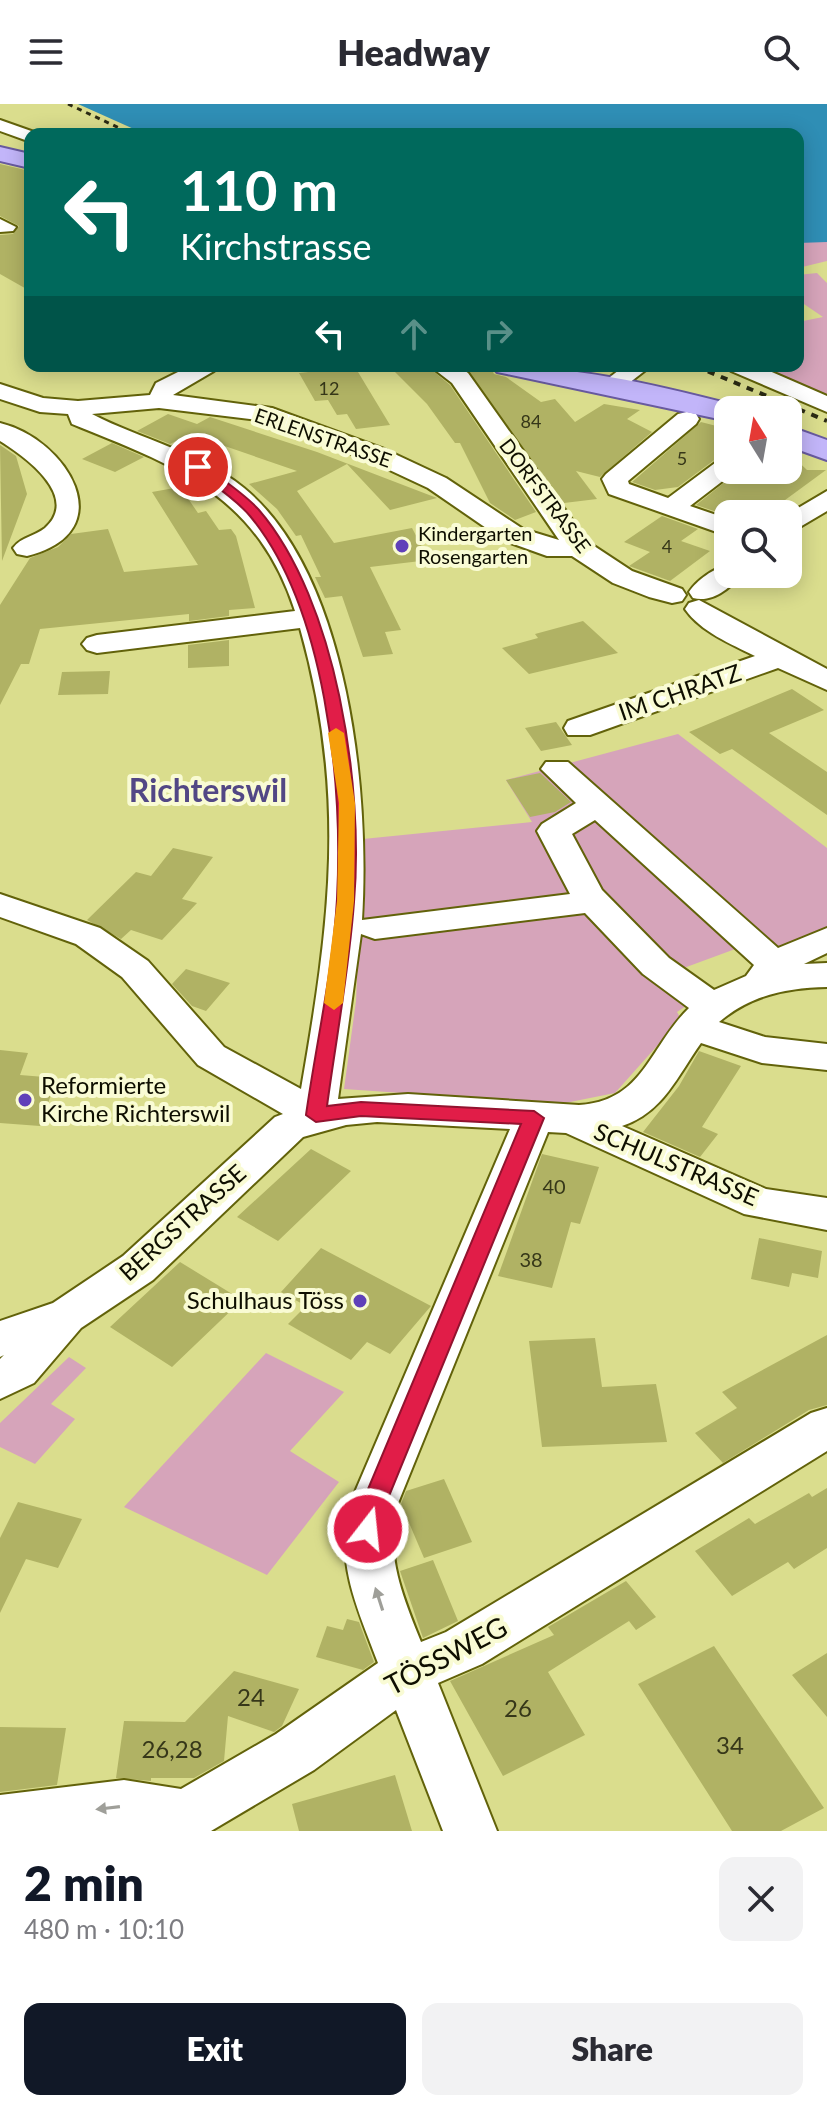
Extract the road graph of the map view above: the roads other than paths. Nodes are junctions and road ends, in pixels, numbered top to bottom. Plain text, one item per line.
1 (0, 125) edge
2 (24, 134) edge
3 (0, 154) edge
4 (24, 160) edge
5 (200, 372) edge
6 (451, 372) edge
7 (627, 372) edge
8 (753, 372) edge
9 (0, 391) edge
10 (159, 401) junction
11 (827, 405) edge
12 (714, 406) edge
13 (78, 408) junction
14 (687, 419) dead end
15 (0, 430) edge
16 (802, 441) edge
17 (827, 451) edge
18 (714, 476) edge
19 (827, 499) edge
20 (671, 508) junction
21 (802, 516) edge
22 (714, 523) edge
23 (27, 548) dead end
24 (578, 548) junction
25 (714, 588) edge
26 (701, 601) junction
27 (311, 618) junction
28 (97, 644) dead end
29 (780, 657) junction
30 (827, 681) edge
31 (579, 728) dead end
32 (557, 769) dead end
33 (595, 806) junction
34 (588, 896) junction
35 (17, 911) edge
36 (375, 928) dead end
37 (0, 932) edge
38 (827, 939) edge
39 (767, 973) junction
40 (827, 975) edge
41 (702, 1016) junction
42 (827, 1057) edge
43 (316, 1115) junction
44 (553, 1119) junction
45 (827, 1214) edge
46 (68, 1315) junction
47 (0, 1339) edge
48 (0, 1381) edge
49 (827, 1427) edge
50 (407, 1672) junction
51 (0, 1822) edge
52 (193, 1826) edge
53 (470, 1831) edge

1 - 2 street
3 - 4 main road
5 - 10 street
6 - 24 street, DORFSTRASSE
7 - 12 main road
8 - 11 street
9 - 13 street, ERLENSTRASSE
10 - 13 street, ERLENSTRASSE
10 - 24 street, ERLENSTRASSE
13 - 27 street
14 - 20 street
15 - 23 street
16 - 17 main road
18 - 20 street
19 - 21 street
20 - 22 street
24 - 26 street, DORFSTRASSE
25 - 26 street
26 - 29 street
27 - 28 street
27 - 43 street
29 - 30 street
29 - 31 street, IM CHRATZ
32 - 33 street
33 - 34 street
33 - 39 street
34 - 36 street
34 - 41 street
35 - 37 street
35 - 43 street
38 - 39 street
39 - 40 street
39 - 41 street
41 - 42 street
41 - 44 street
43 - 44 street
43 - 46 street, BERGSTRASSE
44 - 45 street, SCHULSTRASSE
50 -> 44 street
46 - 47 street, BERGSTRASSE
46 - 48 street
49 - 50 street, TÖSSWEG
50 - 52 street, TÖSSWEG
50 - 53 street
52 -> 51 street, TÖSSWEG

